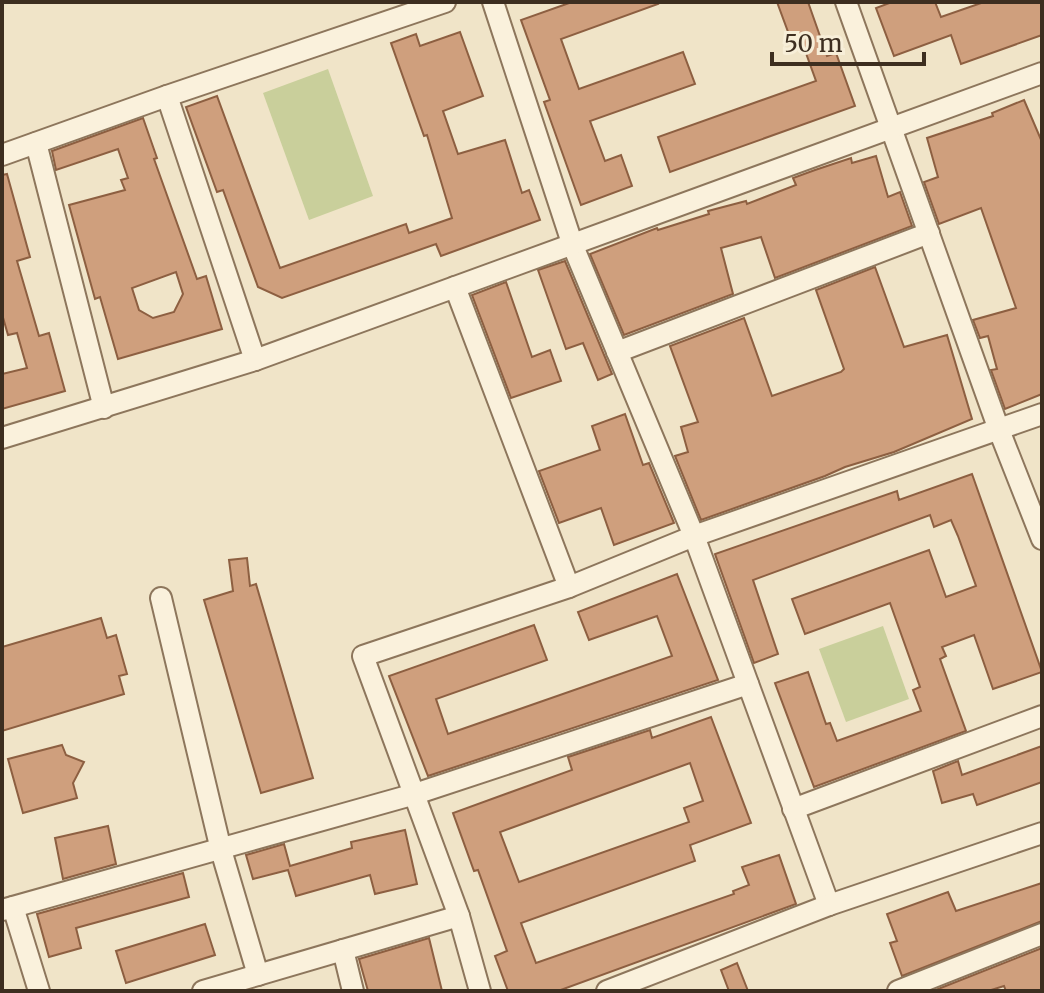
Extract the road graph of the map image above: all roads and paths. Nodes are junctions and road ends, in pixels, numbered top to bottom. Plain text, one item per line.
1 (445, 2) edge
2 (493, 2) edge
3 (846, 2) edge
4 (1042, 73) edge
5 (167, 96) junction
6 (891, 128) junction
7 (36, 143) junction
8 (2, 155) edge
9 (929, 233) junction
10 (573, 246) junction
11 (455, 287) junction
12 (617, 352) junction
13 (255, 360) junction
14 (104, 408) junction
15 (1042, 414) edge
16 (999, 430) junction
17 (2, 438) edge
18 (694, 536) junction
19 (1042, 539) edge
20 (569, 587) junction
21 (161, 598) dead end
22 (748, 684) junction
23 (1042, 716) edge
24 (415, 794) junction
25 (793, 809) junction
26 (1042, 833) edge
27 (221, 850) junction
28 (829, 905) junction
29 (8, 909) edge
30 (459, 916) junction
31 (1042, 934) edge
32 (343, 950) junction
33 (258, 975) junction
34 (237, 986) edge
35 (39, 991) edge
36 (203, 991) edge
37 (353, 991) edge
38 (480, 991) edge
39 (607, 991) edge
40 (898, 991) edge

1 - 5 street
2 - 10 street
3 - 6 street
4 - 6 street
5 - 7 street
5 - 13 street
6 - 9 street
6 - 10 street
7 - 8 street
7 - 14 street
9 - 12 street
9 - 16 street
10 - 11 street
10 - 12 street
11 - 13 street
11 - 20 street
12 - 18 street
13 - 14 street
14 - 17 street
15 - 16 street
16 - 18 street
16 - 19 street
18 - 20 street
18 - 22 street
20 - 24 street
21 - 27 street
22 - 24 street
22 - 25 street
23 - 25 street
24 - 27 street
24 - 30 street
25 - 28 street
26 - 28 street
27 - 29 street
27 - 33 street
28 - 39 street
29 - 35 street
30 - 32 street
30 - 38 street
31 - 40 street
32 - 33 street
32 - 37 street
33 - 34 street
34 - 36 street

